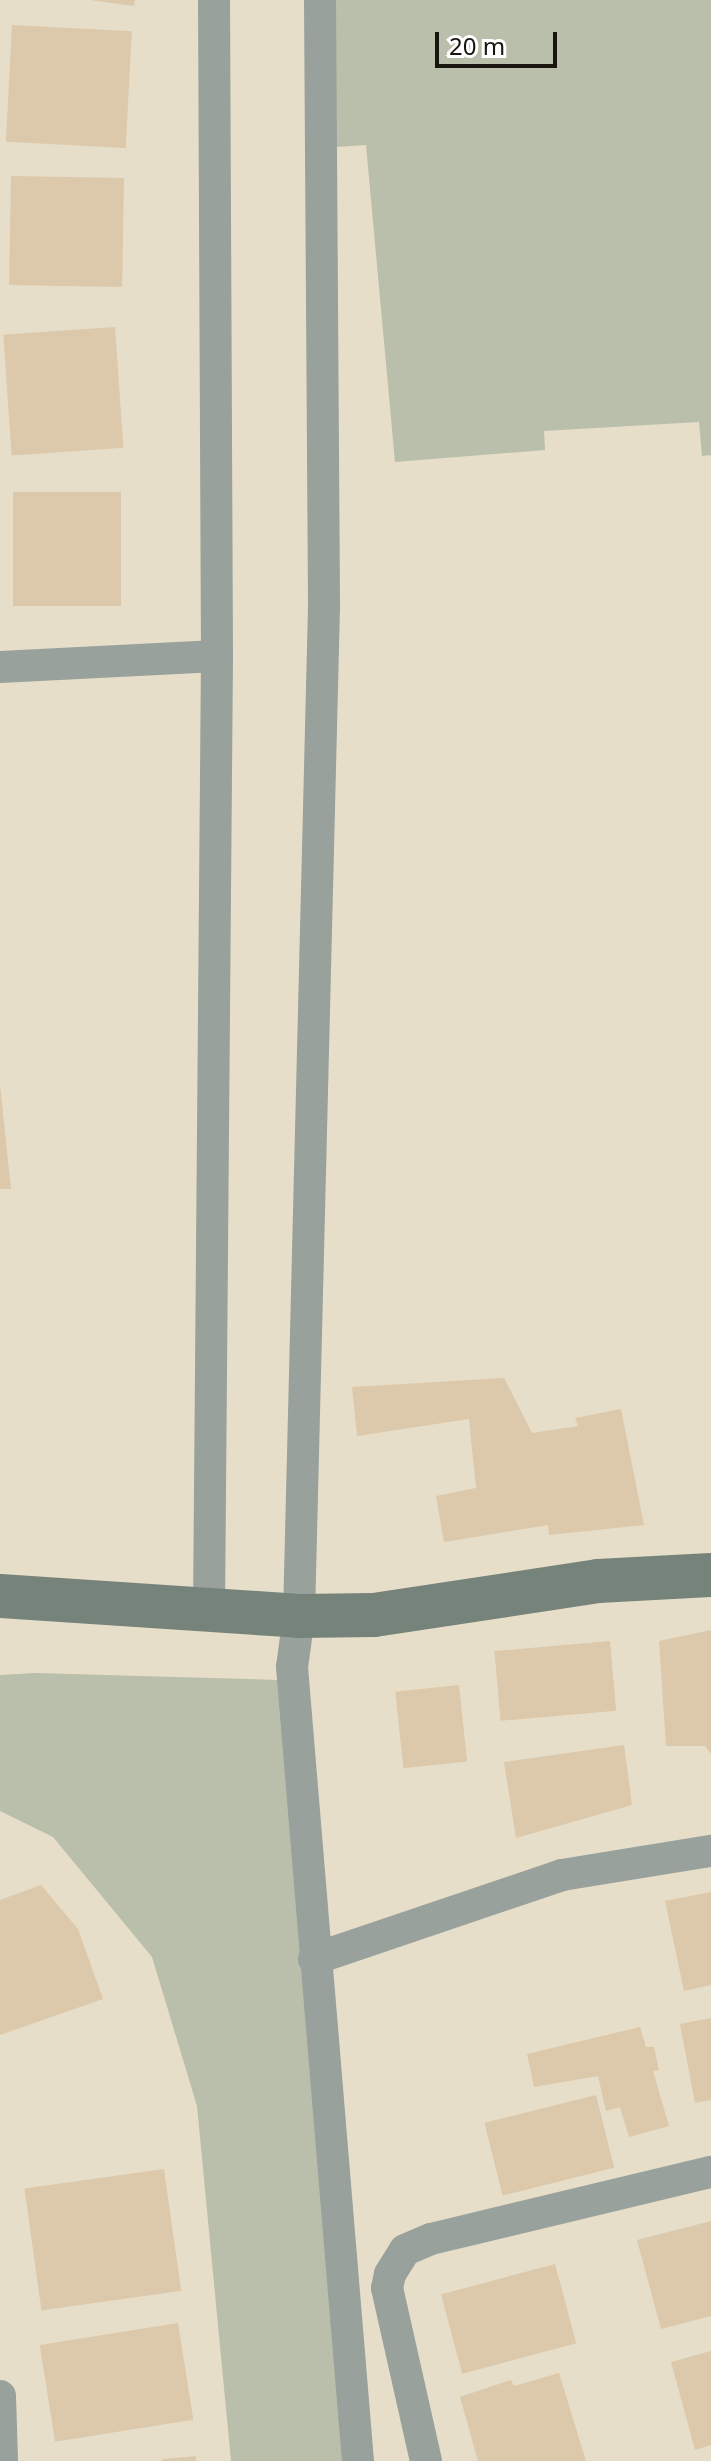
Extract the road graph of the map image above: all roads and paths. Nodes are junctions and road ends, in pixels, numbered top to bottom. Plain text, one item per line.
1 (214, 0) edge
2 (320, 0) edge
3 (217, 656) junction
4 (0, 667) edge
5 (711, 1575) edge
6 (0, 1596) edge
7 (209, 1610) junction
8 (299, 1616) junction
9 (711, 1851) edge
10 (314, 1959) junction
11 (711, 2172) edge
12 (0, 2396) edge
13 (2, 2461) edge
14 (358, 2461) edge
15 (426, 2461) edge

1 - 3 street
2 - 8 street
3 - 4 street
3 - 7 street
5 - 8 main road
6 - 7 main road
7 - 8 main road
8 - 10 street
9 - 10 street
10 - 14 street
11 - 15 street
12 - 13 street

